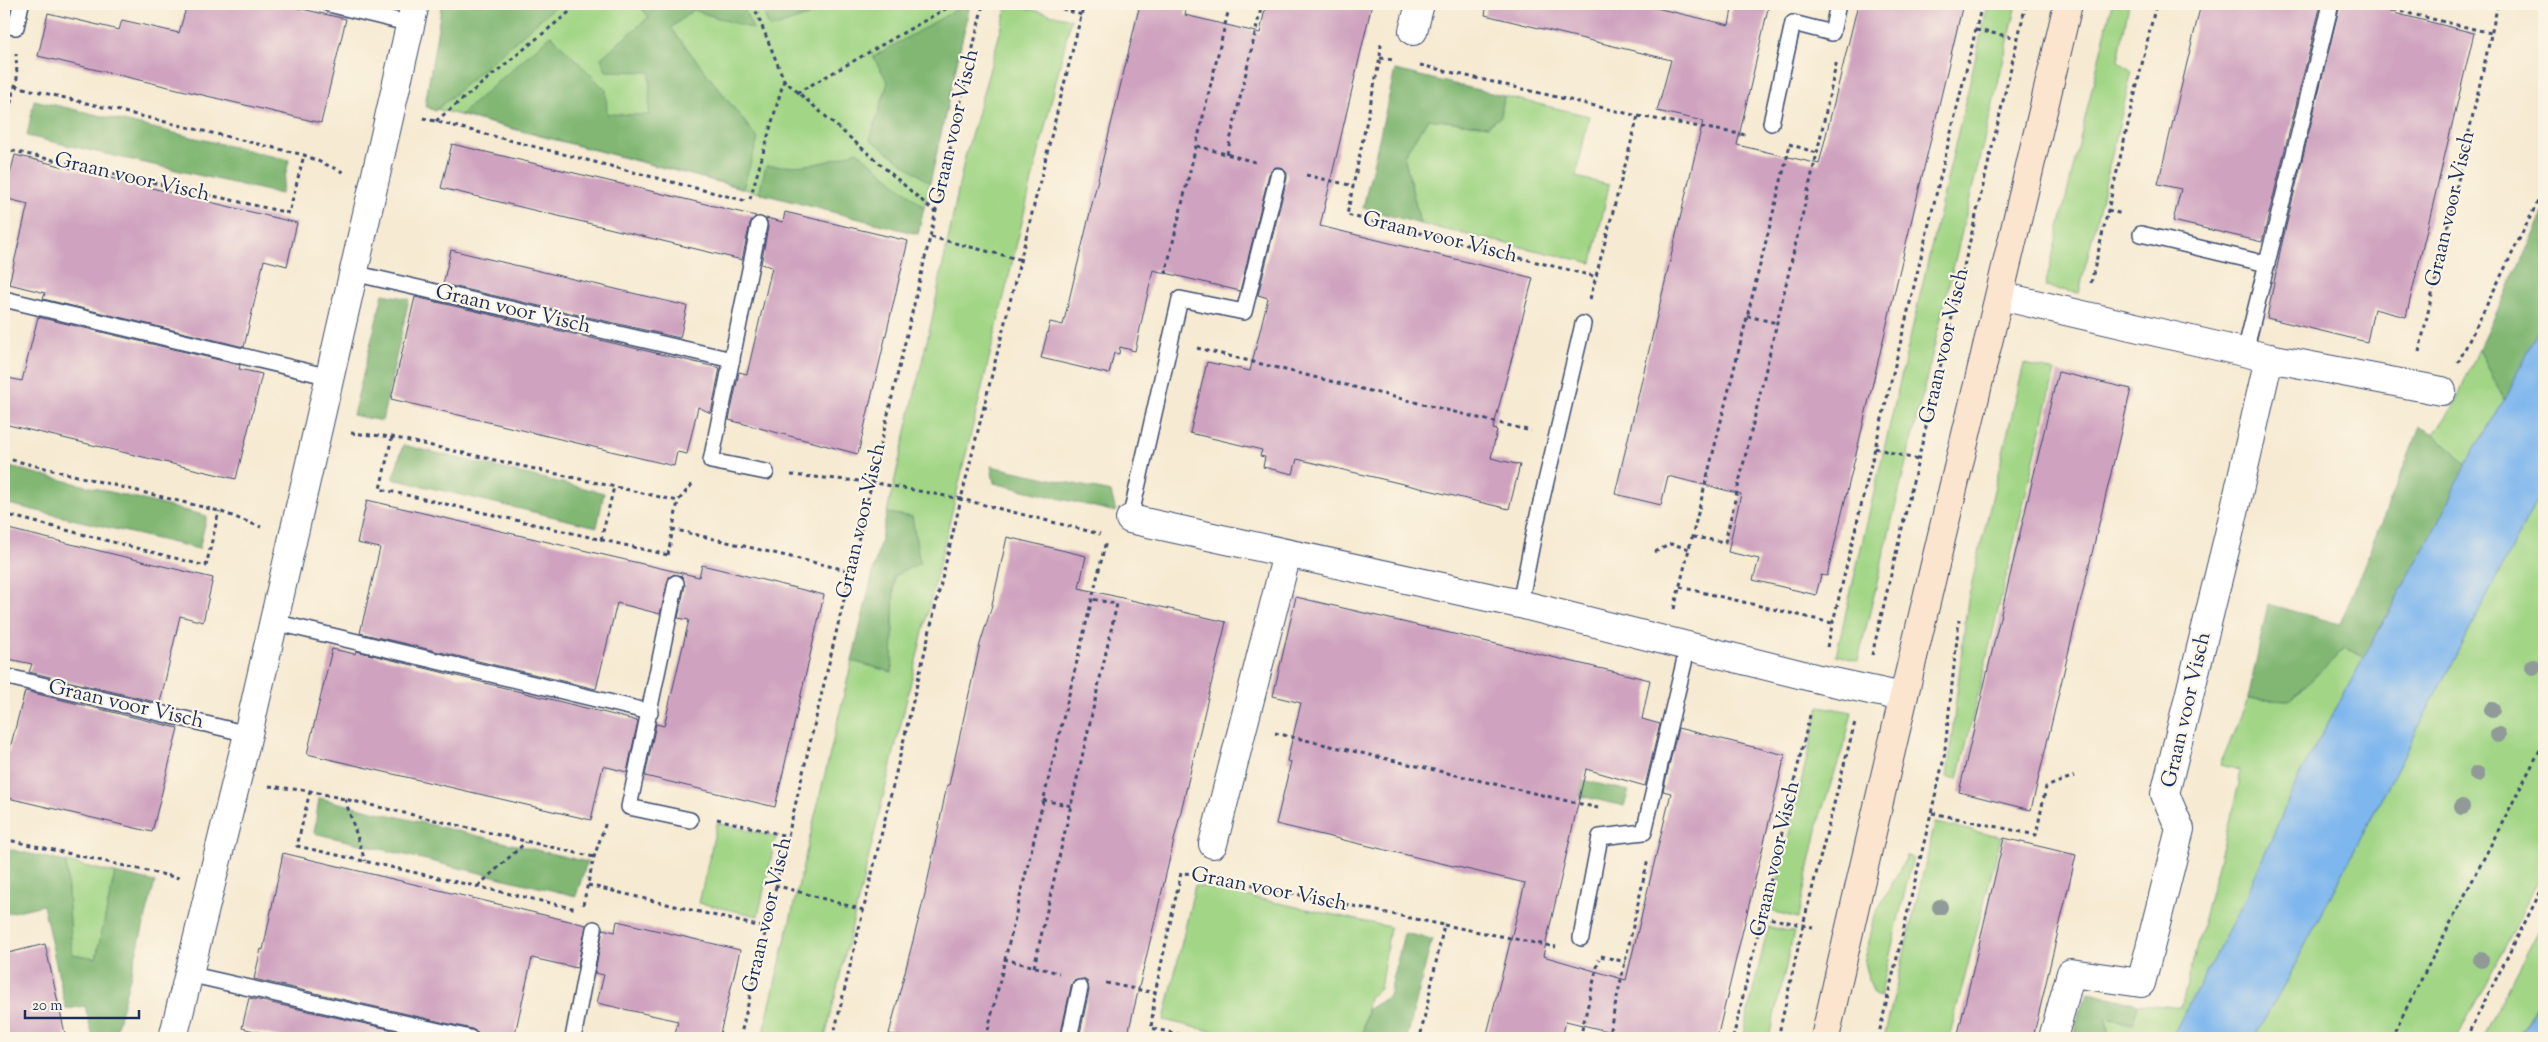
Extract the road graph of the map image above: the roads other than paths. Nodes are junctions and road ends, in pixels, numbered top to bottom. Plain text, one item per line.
1 (21, 4) edge
2 (329, 4) edge
3 (1420, 4) edge
4 (1838, 4) edge
5 (2068, 4) edge
6 (2331, 4) edge
7 (413, 14) edge
8 (10, 26) edge
9 (1413, 31) dead end
10 (1771, 123) dead end
11 (1279, 172) road end
12 (760, 225) dead end
13 (2141, 234) dead end
14 (2267, 264) junction
15 (353, 273) junction
16 (2001, 296) junction
17 (4, 298) edge
18 (1583, 324) road end
19 (2257, 355) junction
20 (732, 360) junction
21 (330, 377) junction
22 (2442, 391) road end
23 (766, 472) road end
24 (1130, 518) joint
25 (1287, 554) junction
26 (676, 583) road end
27 (1520, 604) junction
28 (274, 622) junction
29 (1677, 644) junction
30 (4, 676) edge
31 (1903, 697) junction
32 (650, 712) junction
33 (248, 734) junction
34 (690, 820) road end
35 (1213, 844) dead end
36 (594, 929) dead end
37 (1581, 938) road end
38 (188, 974) junction
39 (1082, 984) road end
40 (173, 1038) edge
41 (470, 1038) edge
42 (573, 1038) edge
43 (1069, 1038) edge
44 (1825, 1038) edge
45 (2053, 1038) edge

1 - 8 lane
2 - 7 lane
3 - 9 street
4 - 10 lane
5 - 16 street, Graan voor Visch
6 - 14 lane, Graan voor Visch
7 - 15 street
11 - 24 lane
12 - 20 lane
13 - 14 lane
14 - 19 lane, Graan voor Visch
15 - 20 lane, Graan voor Visch
15 - 21 street
16 - 19 street, Graan voor Visch
16 - 31 street, Graan voor Visch
17 - 21 lane
18 - 27 lane
19 - 22 street, Graan voor Visch
19 - 45 street, Graan voor Visch
20 - 23 lane
21 - 28 street
24 - 25 street
25 - 27 street
25 - 35 street, Graan voor Visch
26 - 32 lane
27 - 29 street
28 - 32 lane
28 - 33 street
29 - 31 street
29 - 37 lane
30 - 33 lane, Graan voor Visch
31 - 44 street, Graan voor Visch
32 - 34 lane
33 - 38 street
36 - 42 lane
38 - 40 street
38 - 41 lane
39 - 43 lane

